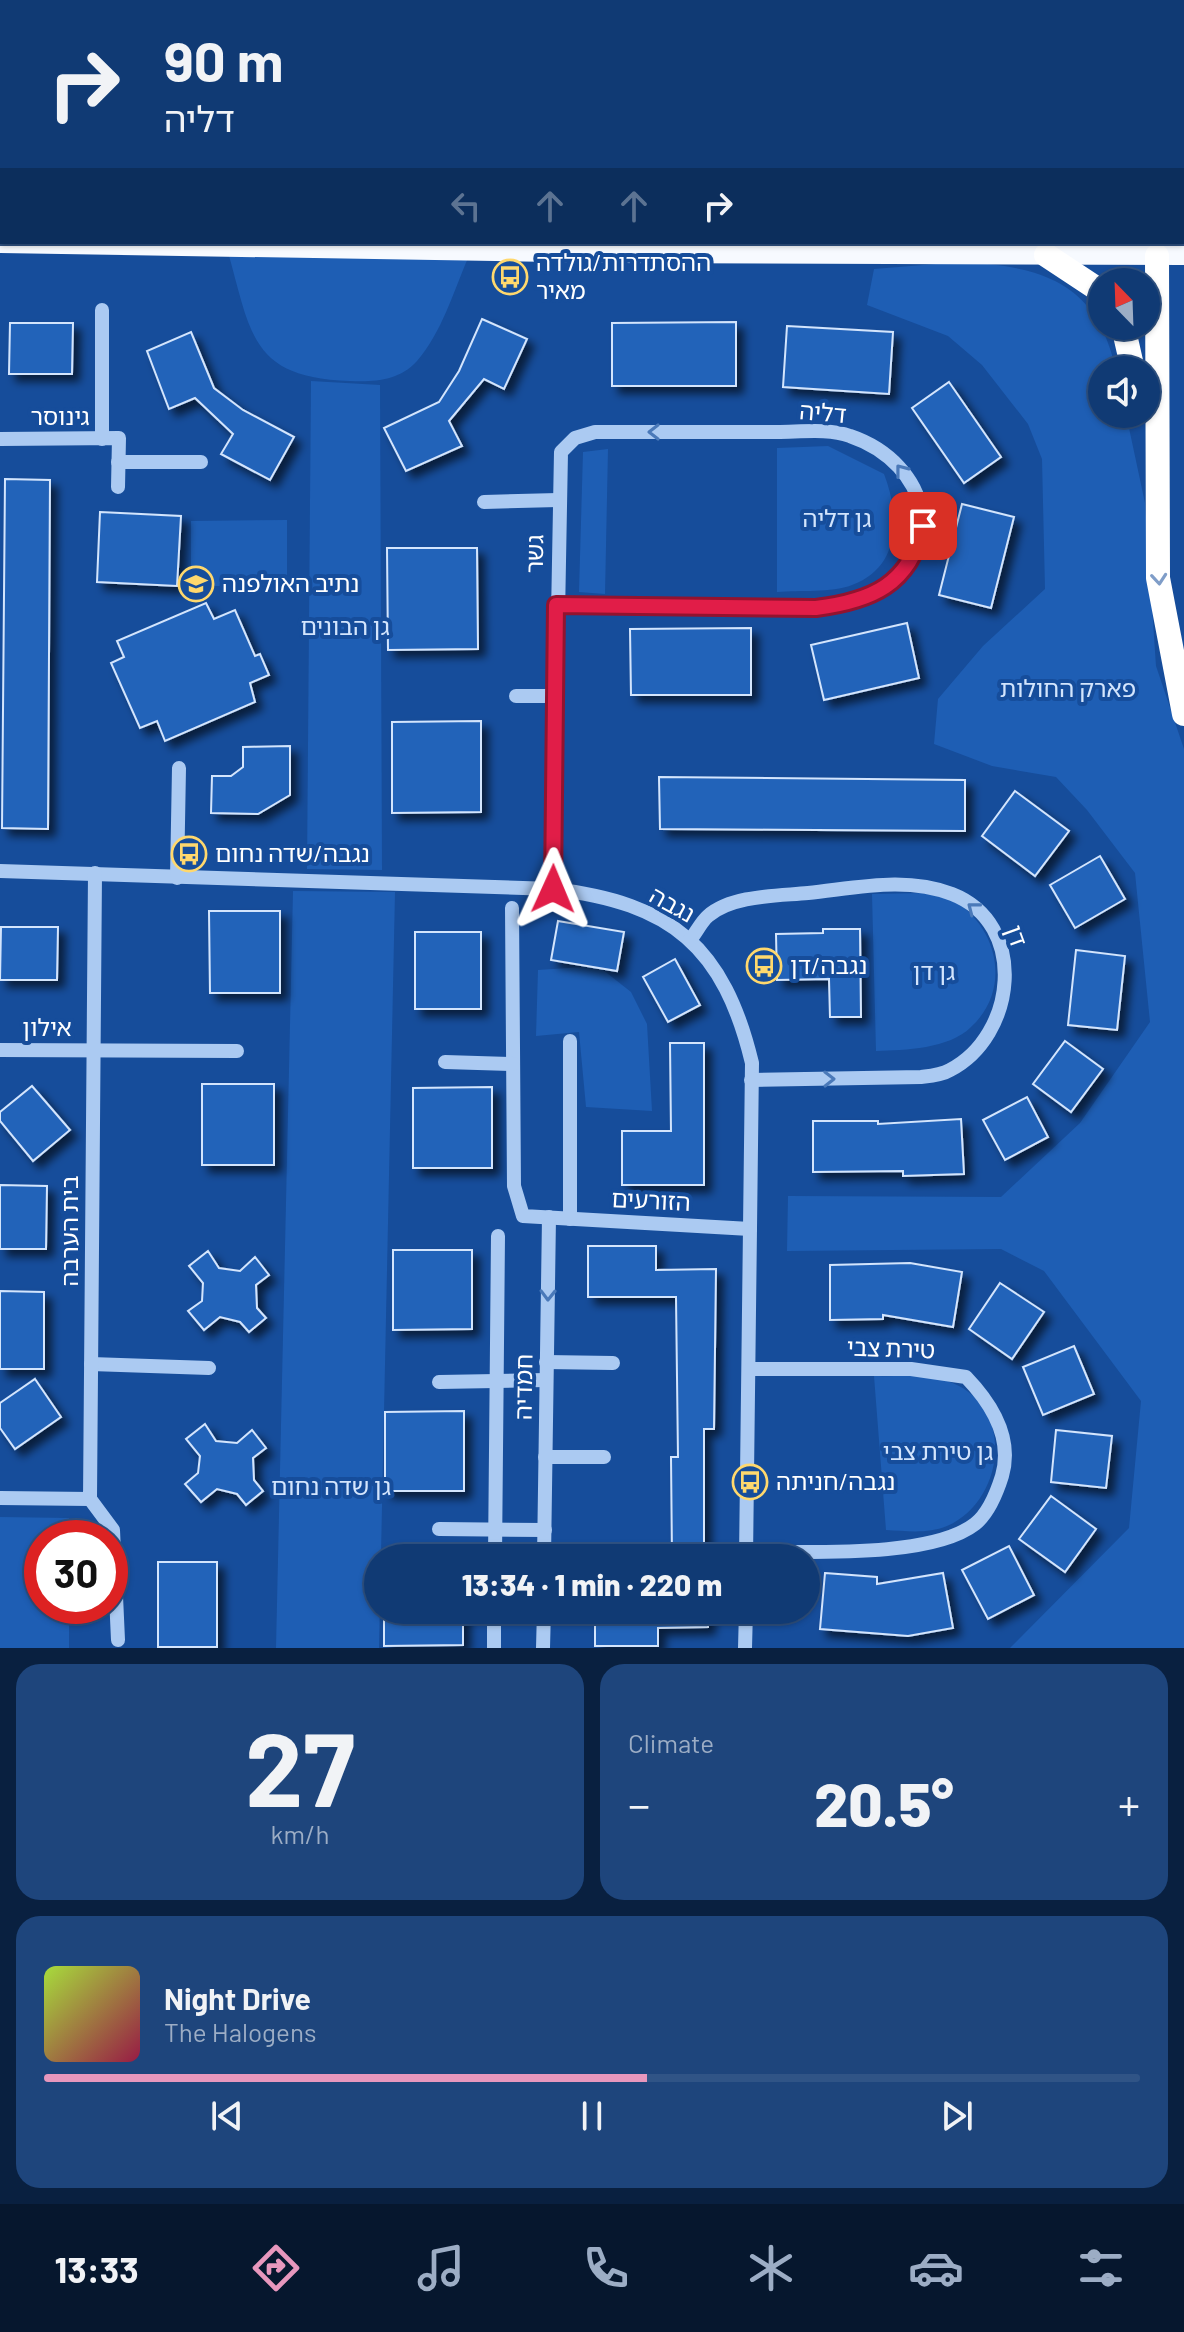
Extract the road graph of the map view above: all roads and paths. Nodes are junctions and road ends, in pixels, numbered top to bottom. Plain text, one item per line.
1 (87, 244) edge
2 (1157, 249) edge
3 (1046, 255) junction
4 (1184, 255) edge
5 (1088, 283) edge
6 (102, 310) dead end
7 (1144, 428) edge
8 (595, 432) joint
9 (0, 439) edge
10 (102, 439) junction
11 (118, 462) junction
12 (201, 462) dead end
13 (118, 487) dead end
14 (558, 500) junction
15 (1157, 501) junction
16 (484, 502) dead end
17 (556, 605) junction
18 (516, 696) dead end
19 (555, 696) junction
20 (1184, 714) edge
21 (179, 768) dead end
22 (0, 871) edge
23 (95, 873) junction
24 (177, 878) junction
25 (553, 889) junction
26 (512, 908) dead end
27 (690, 940) junction
28 (570, 1041) dead end
29 (0, 1050) edge
30 (93, 1050) junction
31 (237, 1051) dead end
32 (445, 1062) dead end
33 (513, 1064) junction
34 (751, 1080) junction
35 (549, 1217) junction
36 (570, 1219) junction
37 (750, 1229) junction
38 (498, 1236) dead end
39 (546, 1362) junction
40 (613, 1363) dead end
41 (91, 1364) junction
42 (209, 1368) dead end
43 (751, 1369) junction
44 (546, 1380) junction
45 (497, 1381) junction
46 (439, 1382) dead end
47 (545, 1457) junction
48 (604, 1457) dead end
49 (0, 1498) edge
50 (90, 1499) junction
51 (439, 1529) dead end
52 (495, 1529) junction
53 (545, 1530) junction
54 (495, 1544) edge
55 (544, 1544) edge
56 (746, 1544) edge
57 (820, 1552) edge
58 (494, 1624) edge
59 (544, 1624) edge
60 (746, 1624) edge
61 (118, 1640) dead end
62 (494, 1648) edge
63 (543, 1648) edge
64 (745, 1648) edge

1 - 3 main road
2 - 3 main road
2 - 4 main road
2 - 15 highway
3 - 5 highway
6 - 10 street
7 - 15 highway
8 - 14 street, גשר
17 -> 8 street, דליה
9 - 10 street, גינוסר
10 - 11 street, גינוסר
11 - 12 street
11 - 13 street
14 - 16 street
14 - 17 street, גשר
15 -> 20 highway
17 - 19 street, גשר
18 - 19 street
19 - 25 street, גשר
21 - 24 street
22 - 23 street, נגבה
23 - 24 street, נגבה
23 - 30 street, בית הערבה
24 - 25 street, נגבה
25 - 27 street, נגבה
26 - 33 street
27 - 34 street, נגבה
34 -> 27 street, דן
28 - 36 street
29 - 30 street, אילון
30 - 31 street, אילון
30 - 41 street, בית הערבה
32 - 33 street
33 - 35 street, הזורעים
34 - 37 street, נגבה
35 - 36 street, הזורעים
35 -> 39 street, חמדיה
36 - 37 street, הזורעים
37 - 43 street, נגבה
38 - 45 street
39 - 40 street
39 - 44 street, חמדיה
41 - 42 street
41 - 50 street, בית הערבה
43 - 56 street, נגבה
43 - 57 street, טירת צבי
44 - 45 street
44 - 47 street, חמדיה
45 - 46 street
45 - 52 street
47 - 48 street
47 - 53 street, חמדיה
49 - 50 street
50 - 61 street
51 - 52 street
52 - 53 street
52 - 54 street
53 - 55 street, חמדיה
58 - 62 street
59 - 63 street
60 - 64 street

